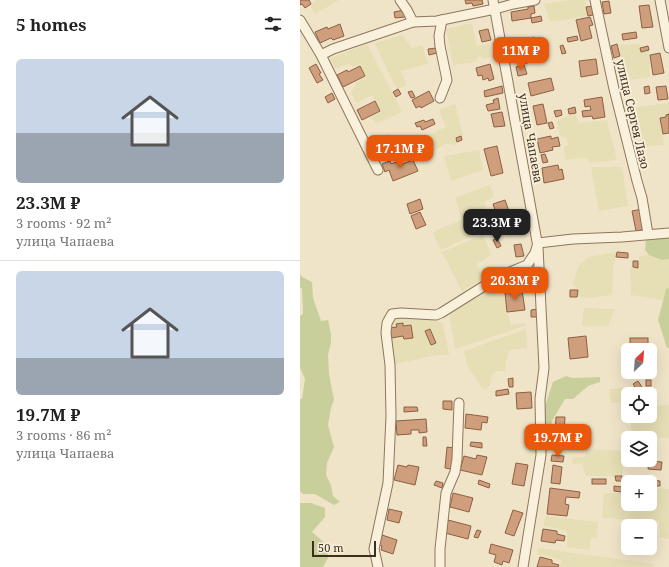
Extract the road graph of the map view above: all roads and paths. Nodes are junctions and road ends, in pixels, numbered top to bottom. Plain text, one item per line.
1 (400, 0) edge
2 (535, 0) edge
3 (594, 0) edge
4 (660, 0) edge
5 (494, 5) edge
6 (300, 20) edge
7 (442, 20) junction
8 (413, 22) junction
9 (669, 48) edge
10 (321, 55) junction
11 (440, 98) dead end
12 (378, 170) dead end
13 (669, 233) edge
14 (648, 234) junction
15 (538, 243) junction
16 (459, 403) dead end
17 (378, 567) edge
18 (440, 567) edge
19 (523, 567) edge

1 - 8 street
2 - 5 street
3 - 14 street, улица Сергея Лазо
4 - 9 street
5 - 7 street
5 - 15 street, улица Чапаева
6 - 10 street
7 - 8 street
7 - 11 street
8 - 10 street
10 - 12 street
13 - 14 street
14 - 15 street
15 - 17 street
15 - 19 street, улица Чапаева
16 - 18 street

